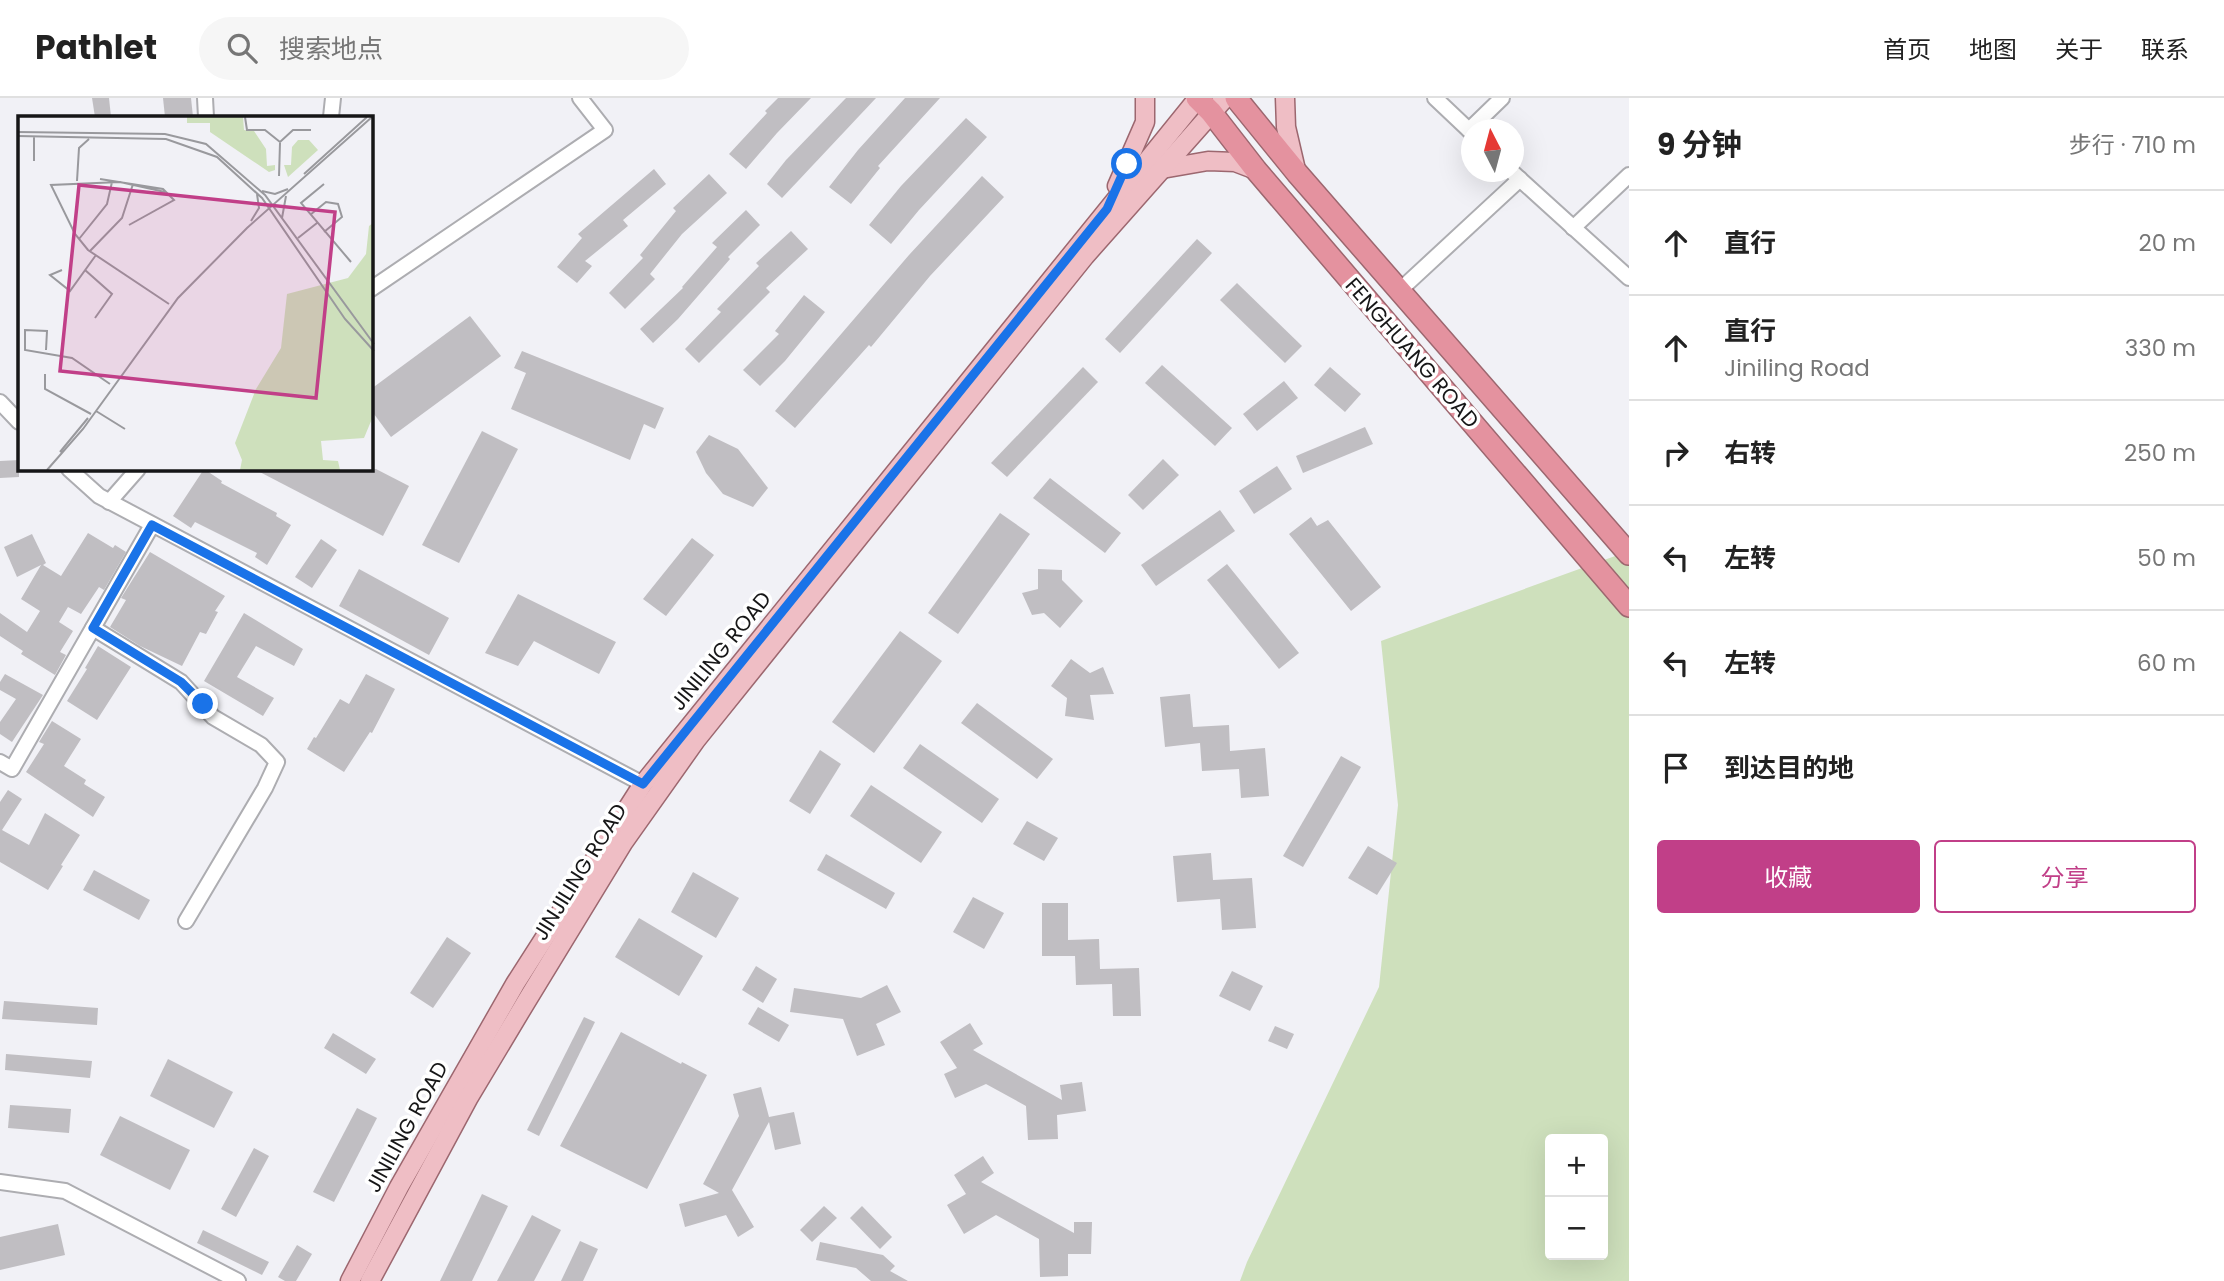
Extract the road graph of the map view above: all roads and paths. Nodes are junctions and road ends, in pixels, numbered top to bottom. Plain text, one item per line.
1 (205, 98) edge
2 (332, 98) edge
3 (580, 98) edge
4 (1145, 98) edge
5 (1236, 98) edge
6 (1285, 98) edge
7 (1435, 98) edge
8 (1502, 98) edge
9 (1206, 101) edge
10 (206, 116) edge
11 (331, 116) edge
12 (1482, 119) edge
13 (1461, 123) edge
14 (1162, 169) junction
15 (1256, 170) junction
16 (1297, 173) junction
17 (1629, 175) edge
18 (1509, 182) edge
19 (1524, 182) edge
20 (1107, 209) junction
21 (1573, 228) junction
22 (1629, 278) edge
23 (373, 288) edge
24 (1399, 291) junction
25 (0, 402) edge
26 (18, 421) edge
27 (71, 471) edge
28 (136, 471) edge
29 (109, 502) junction
30 (152, 525) junction
31 (1629, 554) edge
32 (1629, 606) edge
33 (93, 628) junction
34 (0, 762) edge
35 (643, 784) junction
36 (186, 921) dead end
37 (0, 1182) edge
38 (239, 1281) edge
39 (350, 1281) edge
40 (370, 1281) edge

1 - 10 street
2 - 11 street
3 - 23 street
4 - 20 main road
5 - 16 highway, FENGHUANG ROAD
6 - 16 main road
7 - 13 street
8 - 12 street
9 - 14 main road, JINJILING ROAD
9 - 15 highway, FENGHUANG ROAD
9 - 20 main road, JINILING ROAD
14 - 15 main road
14 - 40 main road, JINJILING ROAD
15 - 32 highway, FENGHUANG ROAD
16 - 24 highway, FENGHUANG ROAD
17 - 21 street
18 - 24 street
19 - 21 street
20 - 35 main road, JINILING ROAD
21 - 22 street
24 - 31 highway, FENGHUANG ROAD
25 - 26 street
27 - 29 street
28 - 29 street
29 - 30 street
30 - 33 street
30 - 35 street
33 - 34 street
33 - 36 street
35 - 39 main road, JINILING ROAD
37 - 38 street

